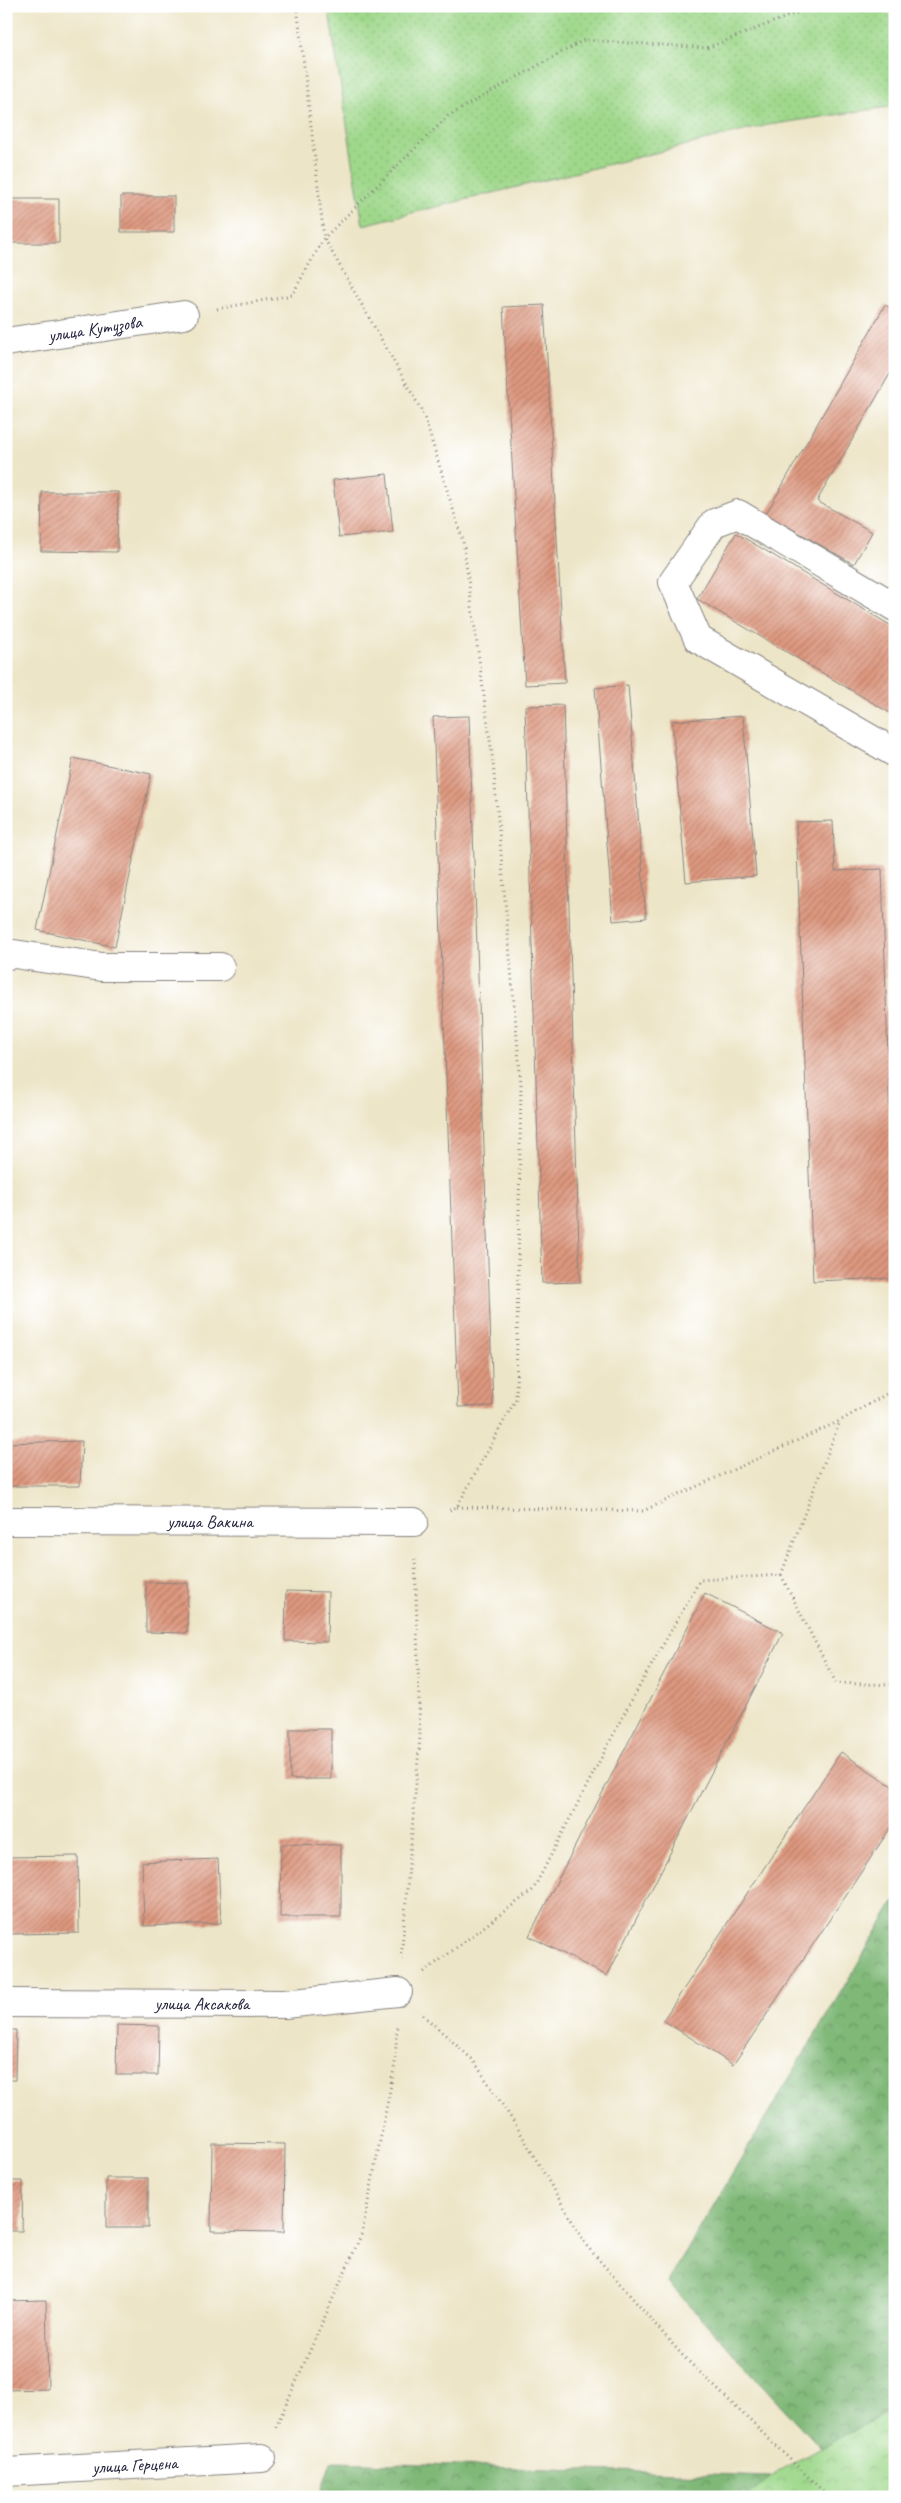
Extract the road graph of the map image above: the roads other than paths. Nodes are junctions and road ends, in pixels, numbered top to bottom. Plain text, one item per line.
1 (184, 316) road end
2 (6, 342) edge
3 (895, 607) edge
4 (895, 753) edge
5 (6, 955) edge
6 (220, 967) dead end
7 (6, 1521) edge
8 (414, 1522) road end
9 (398, 1992) road end
10 (6, 2003) edge
11 (262, 2458) road end
12 (6, 2472) edge

1 - 2 street, улица Кутузова
3 - 4 street
5 - 6 street
7 - 8 street, улица Вакина
9 - 10 street, улица Аксакова
11 - 12 street, улица Герцена

